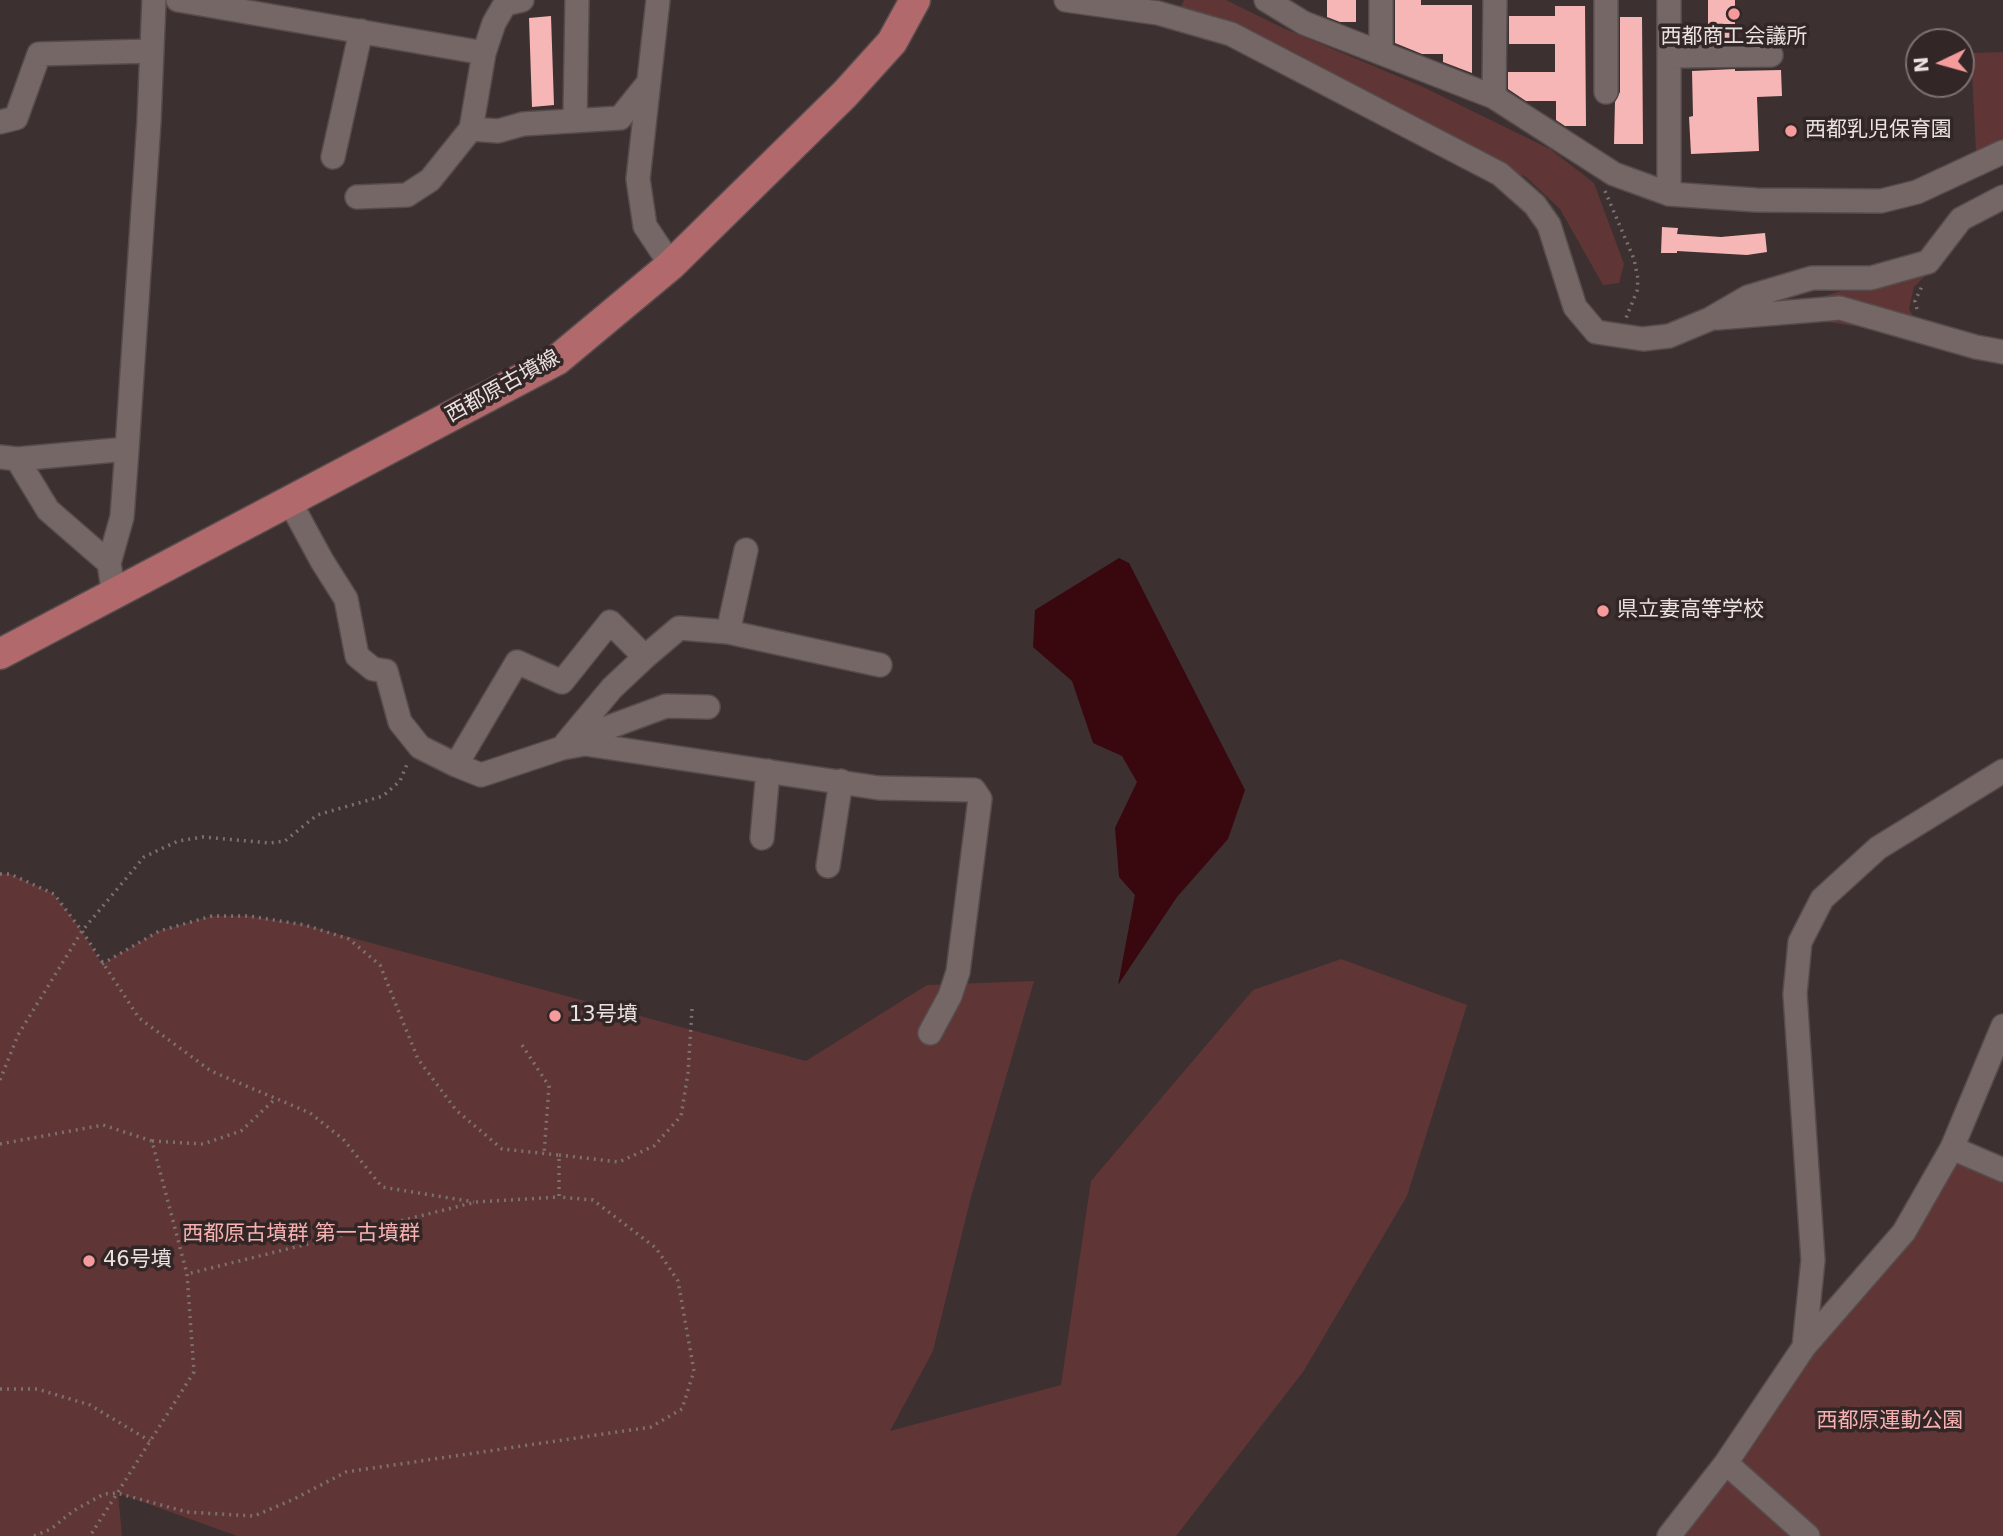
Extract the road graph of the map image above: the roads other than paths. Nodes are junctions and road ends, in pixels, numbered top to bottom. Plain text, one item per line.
1 (153, 0) edge
2 (178, 0) edge
3 (522, 0) edge
4 (576, 0) edge
5 (658, 0) edge
6 (915, 0) edge
7 (1066, 0) edge
8 (1266, 0) edge
9 (1381, 0) edge
10 (1495, 0) edge
11 (1606, 0) edge
12 (1669, 0) edge
13 (361, 31) junction
14 (152, 51) junction
15 (1381, 52) junction
16 (484, 53) junction
17 (1771, 55) dead end
18 (1668, 56) junction
19 (650, 82) junction
20 (1606, 92) dead end
21 (1494, 97) junction
22 (575, 120) junction
23 (0, 122) edge
24 (471, 129) junction
25 (2003, 152) edge
26 (333, 157) dead end
27 (1669, 194) junction
28 (357, 197) dead end
29 (2003, 197) edge
30 (671, 265) junction
31 (1710, 319) junction
32 (2003, 352) edge
33 (127, 449) junction
34 (9, 458) edge
35 (290, 502) junction
36 (746, 550) dead end
37 (109, 563) junction
38 (114, 596) junction
39 (728, 632) junction
40 (0, 654) edge
41 (645, 657) junction
42 (880, 665) dead end
43 (708, 707) dead end
44 (585, 744) junction
45 (562, 748) junction
46 (456, 765) junction
47 (768, 771) junction
48 (2003, 771) edge
49 (841, 781) junction
50 (762, 838) dead end
51 (828, 866) dead end
52 (2003, 1026) edge
53 (930, 1033) dead end
54 (1952, 1148) junction
55 (2003, 1170) edge
56 (1804, 1347) junction
57 (1726, 1463) junction
58 (1669, 1536) edge
59 (1808, 1536) edge

1 - 14 street
2 - 13 street
3 - 16 street
4 - 22 street
5 - 19 street
6 - 30 main road, 西都原古墳線
7 - 31 street
8 - 15 street
9 - 15 street
10 - 21 street
11 - 20 street
12 - 18 street
13 - 16 street
13 - 26 street
14 - 23 street
14 - 33 street
15 - 21 street
16 - 24 street
17 - 18 street
18 - 27 street
19 - 22 street
19 - 30 street
21 - 27 street
22 - 24 street
24 - 28 street
25 - 27 street
29 - 31 street
30 - 35 main road, 西都原古墳線
31 - 32 street
33 - 34 street
33 - 37 street
34 - 37 street
35 - 38 main road, 西都原古墳線
35 - 46 street
36 - 39 street
37 - 38 street
38 - 40 main road, 西都原古墳線
39 - 41 street
39 - 42 street
41 - 45 street
41 - 46 street
43 - 44 street
44 - 45 street
44 - 47 street
45 - 46 street
47 - 49 street
47 - 50 street
48 - 56 street
49 - 51 street
49 - 53 street
52 - 54 street
54 - 55 street
54 - 56 street
56 - 57 street
57 - 58 street
57 - 59 street

